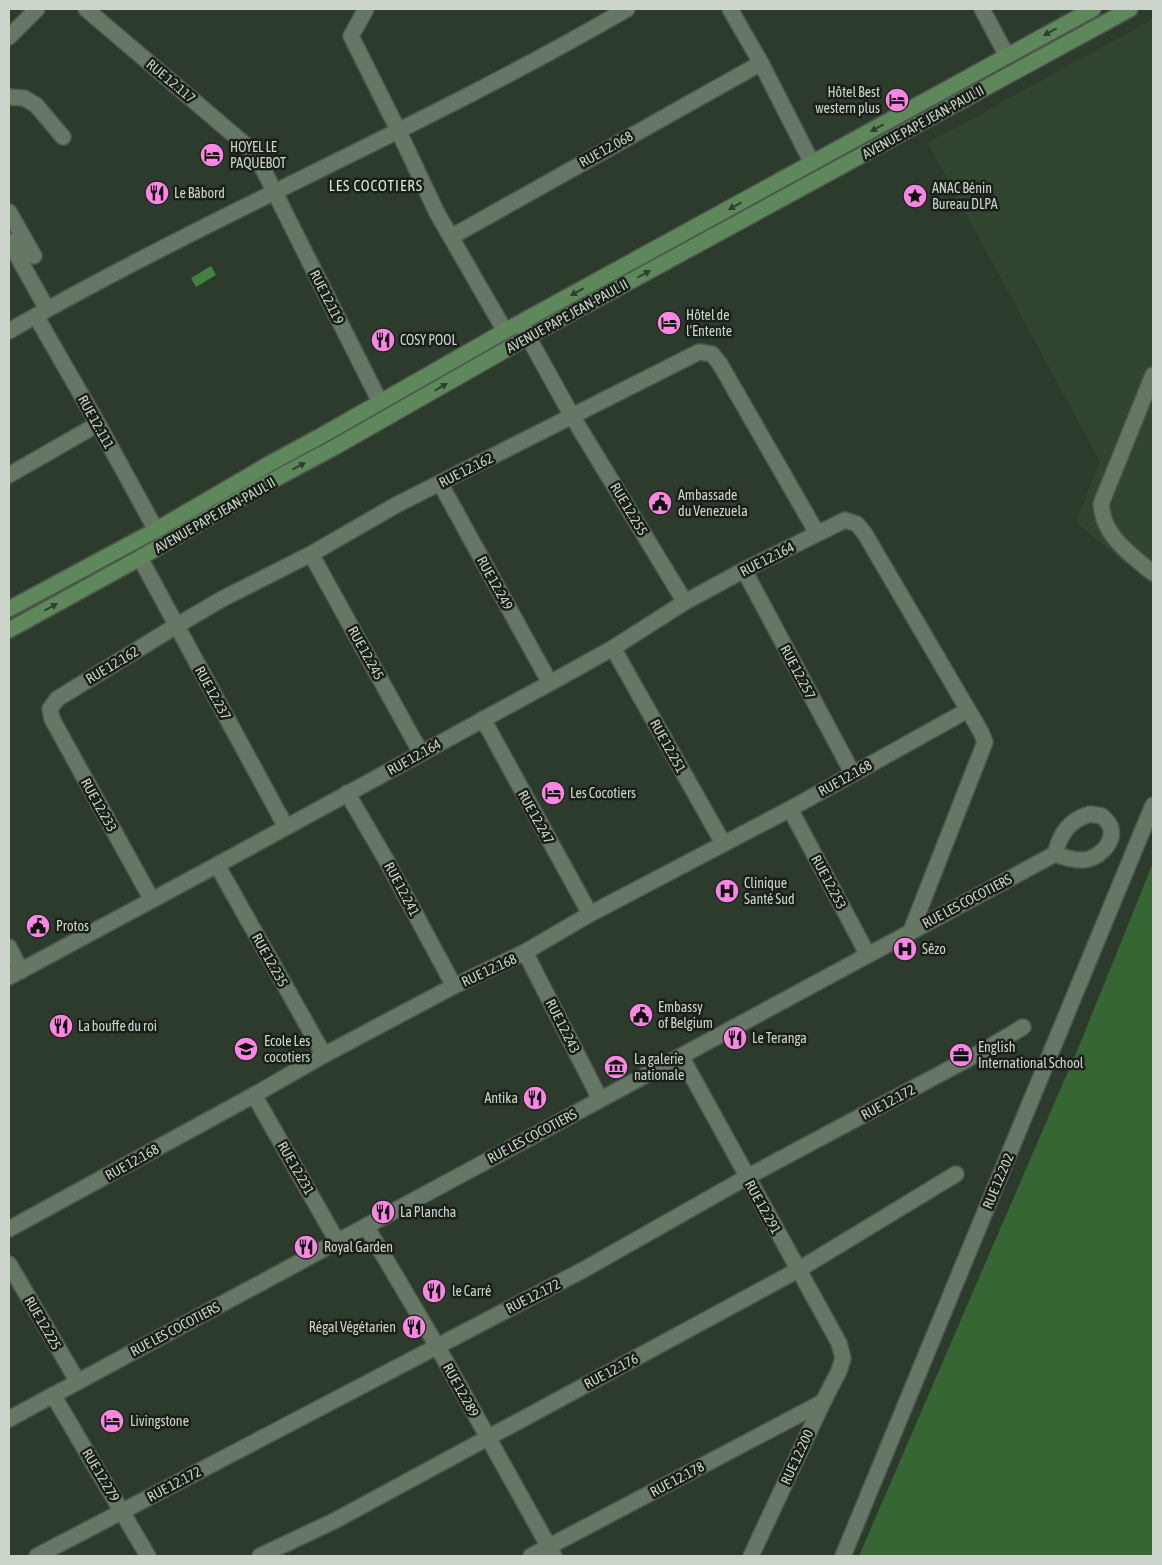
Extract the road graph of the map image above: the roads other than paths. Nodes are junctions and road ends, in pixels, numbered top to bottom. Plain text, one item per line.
1 (37, 9) edge
2 (86, 9) edge
3 (364, 9) edge
4 (627, 9) edge
5 (730, 9) edge
6 (982, 9) edge
7 (1093, 9) edge
8 (1130, 9) edge
9 (9, 37) edge
10 (1007, 56) junction
11 (762, 62) junction
12 (9, 98) edge
13 (399, 132) junction
14 (63, 137) dead end
15 (255, 153) joint
16 (812, 163) junction
17 (274, 192) junction
18 (9, 212) edge
19 (451, 237) junction
20 (9, 241) edge
21 (34, 256) dead end
22 (42, 312) junction
23 (520, 324) junction
24 (9, 331) edge
25 (505, 331) junction
26 (528, 337) junction
27 (1153, 375) edge
28 (380, 402) junction
29 (572, 416) junction
30 (98, 424) junction
31 (9, 475) edge
32 (440, 483) junction
33 (156, 530) junction
34 (817, 533) junction
35 (311, 554) junction
36 (140, 558) junction
37 (744, 570) junction
38 (1153, 573) edge
39 (685, 602) junction
40 (9, 609) edge
41 (176, 626) junction
42 (9, 630) edge
43 (613, 648) junction
44 (550, 683) junction
45 (50, 709) joint
46 (968, 710) junction
47 (483, 720) junction
48 (421, 753) junction
49 (853, 774) junction
50 (348, 793) junction
51 (1153, 805) edge
52 (790, 809) junction
53 (286, 827) junction
54 (723, 843) junction
55 (1055, 854) dead end
56 (217, 865) junction
57 (152, 900) junction
58 (590, 914) junction
59 (911, 931) junction
60 (9, 948) edge
61 (525, 952) junction
62 (868, 955) junction
63 (15, 974) edge
64 (454, 986) junction
65 (1023, 1027) dead end
66 (324, 1054) junction
67 (681, 1056) junction
68 (254, 1095) junction
69 (600, 1099) junction
70 (956, 1174) dead end
71 (747, 1177) junction
72 (366, 1226) junction
73 (9, 1229) edge
74 (337, 1242) junction
75 (9, 1264) edge
76 (798, 1270) junction
77 (436, 1346) junction
78 (842, 1358) joint
79 (78, 1382) junction
80 (53, 1395) junction
81 (822, 1402) junction
82 (9, 1419) edge
83 (488, 1437) junction
84 (122, 1510) junction
85 (552, 1551) edge
86 (37, 1556) edge
87 (148, 1556) edge
88 (260, 1556) edge
89 (531, 1556) edge
90 (751, 1556) edge
91 (843, 1556) edge

1 - 9 street
2 - 15 street, RUE 12.117
3 - 13 street
4 - 13 street
5 - 11 street
6 - 10 street
7 -> 10 main road, AVENUE PAPE JEAN-PAUL II
26 -> 8 main road, AVENUE PAPE JEAN-PAUL II
10 -> 16 main road, AVENUE PAPE JEAN-PAUL II
11 - 16 street
11 - 19 street, RUE 12.068
12 - 14 street
13 - 17 street
13 - 19 street
15 - 17 street, RUE 12.119
16 -> 23 main road, AVENUE PAPE JEAN-PAUL II
17 - 22 street
17 - 28 street, RUE 12.119
18 - 21 street
19 - 25 street
20 - 22 street, RUE 12.111
22 - 24 street
22 - 30 street, RUE 12.111
23 - 25 main road, AVENUE PAPE JEAN-PAUL II
23 - 26 street, RUE 12.255
25 - 28 main road, AVENUE PAPE JEAN-PAUL II
26 - 29 street, RUE 12.255
36 -> 26 main road, AVENUE PAPE JEAN-PAUL II
27 - 38 street
28 - 33 main road, AVENUE PAPE JEAN-PAUL II
29 - 32 street, RUE 12.162
29 - 34 street, RUE 12.162
29 - 39 street, RUE 12.255
30 - 31 street
30 - 33 street, RUE 12.111
32 - 35 street, RUE 12.162
32 - 44 street, RUE 12.249
33 - 40 main road, AVENUE PAPE JEAN-PAUL II
34 - 37 street, RUE 12.164
34 - 46 street, RUE 12.164
35 - 41 street, RUE 12.162
35 - 48 street, RUE 12.245
36 - 41 street, RUE 12.237
42 -> 36 main road, AVENUE PAPE JEAN-PAUL II
37 - 39 street, RUE 12.164
37 - 49 street, RUE 12.257
39 - 43 street, RUE 12.164
41 - 45 street, RUE 12.162
41 - 53 street, RUE 12.237
43 - 44 street, RUE 12.164
43 - 54 street, RUE 12.251
44 - 47 street, RUE 12.164
45 - 57 street, RUE 12.233
46 - 49 street, RUE 12.168
46 - 59 street, RUE 12.164
47 - 48 street, RUE 12.164
47 - 58 street, RUE 12.247
48 - 50 street, RUE 12.164
49 - 52 street, RUE 12.168
50 - 53 street, RUE 12.164
50 - 64 street, RUE 12.241
51 - 91 street, RUE 12.202
52 - 54 street, RUE 12.168
52 - 62 street, RUE 12.253
53 - 56 street, RUE 12.164
54 - 58 street, RUE 12.168
55 - 59 street, RUE LES COCOTIERS
56 - 57 street, RUE 12.164
56 - 66 street, RUE 12.235
57 - 63 street, RUE 12.164
58 - 61 street, RUE 12.168
59 - 62 street, RUE LES COCOTIERS
60 - 63 street
61 - 64 street, RUE 12.168
61 - 69 street, RUE 12.243
62 - 67 street, RUE LES COCOTIERS
64 - 66 street, RUE 12.168
65 - 71 street, RUE 12.172
66 - 68 street, RUE 12.168
67 - 69 street, RUE LES COCOTIERS
67 - 71 street, RUE 12.291
68 - 73 street, RUE 12.168
68 - 74 street, RUE 12.231
69 - 72 street, RUE LES COCOTIERS
70 - 76 street, RUE 12.176
71 - 76 street, RUE 12.291
71 - 77 street, RUE 12.172
72 - 74 street, RUE LES COCOTIERS
72 - 77 street, RUE 12.289
74 - 79 street, RUE LES COCOTIERS
75 - 79 street, RUE 12.225
76 - 78 street, RUE 12.291
76 - 83 street, RUE 12.176
77 - 83 street, RUE 12.289
77 - 84 street, RUE 12.172
78 - 81 street, RUE 12.200
79 - 80 street, RUE LES COCOTIERS
80 - 82 street, RUE LES COCOTIERS
80 - 84 street, RUE 12.279
81 - 85 street, RUE 12.178
81 - 90 street, RUE 12.200
83 - 85 street, RUE 12.289
83 - 88 street, RUE 12.176
84 - 86 street, RUE 12.172
84 - 87 street, RUE 12.279
85 - 89 street, RUE 12.178

